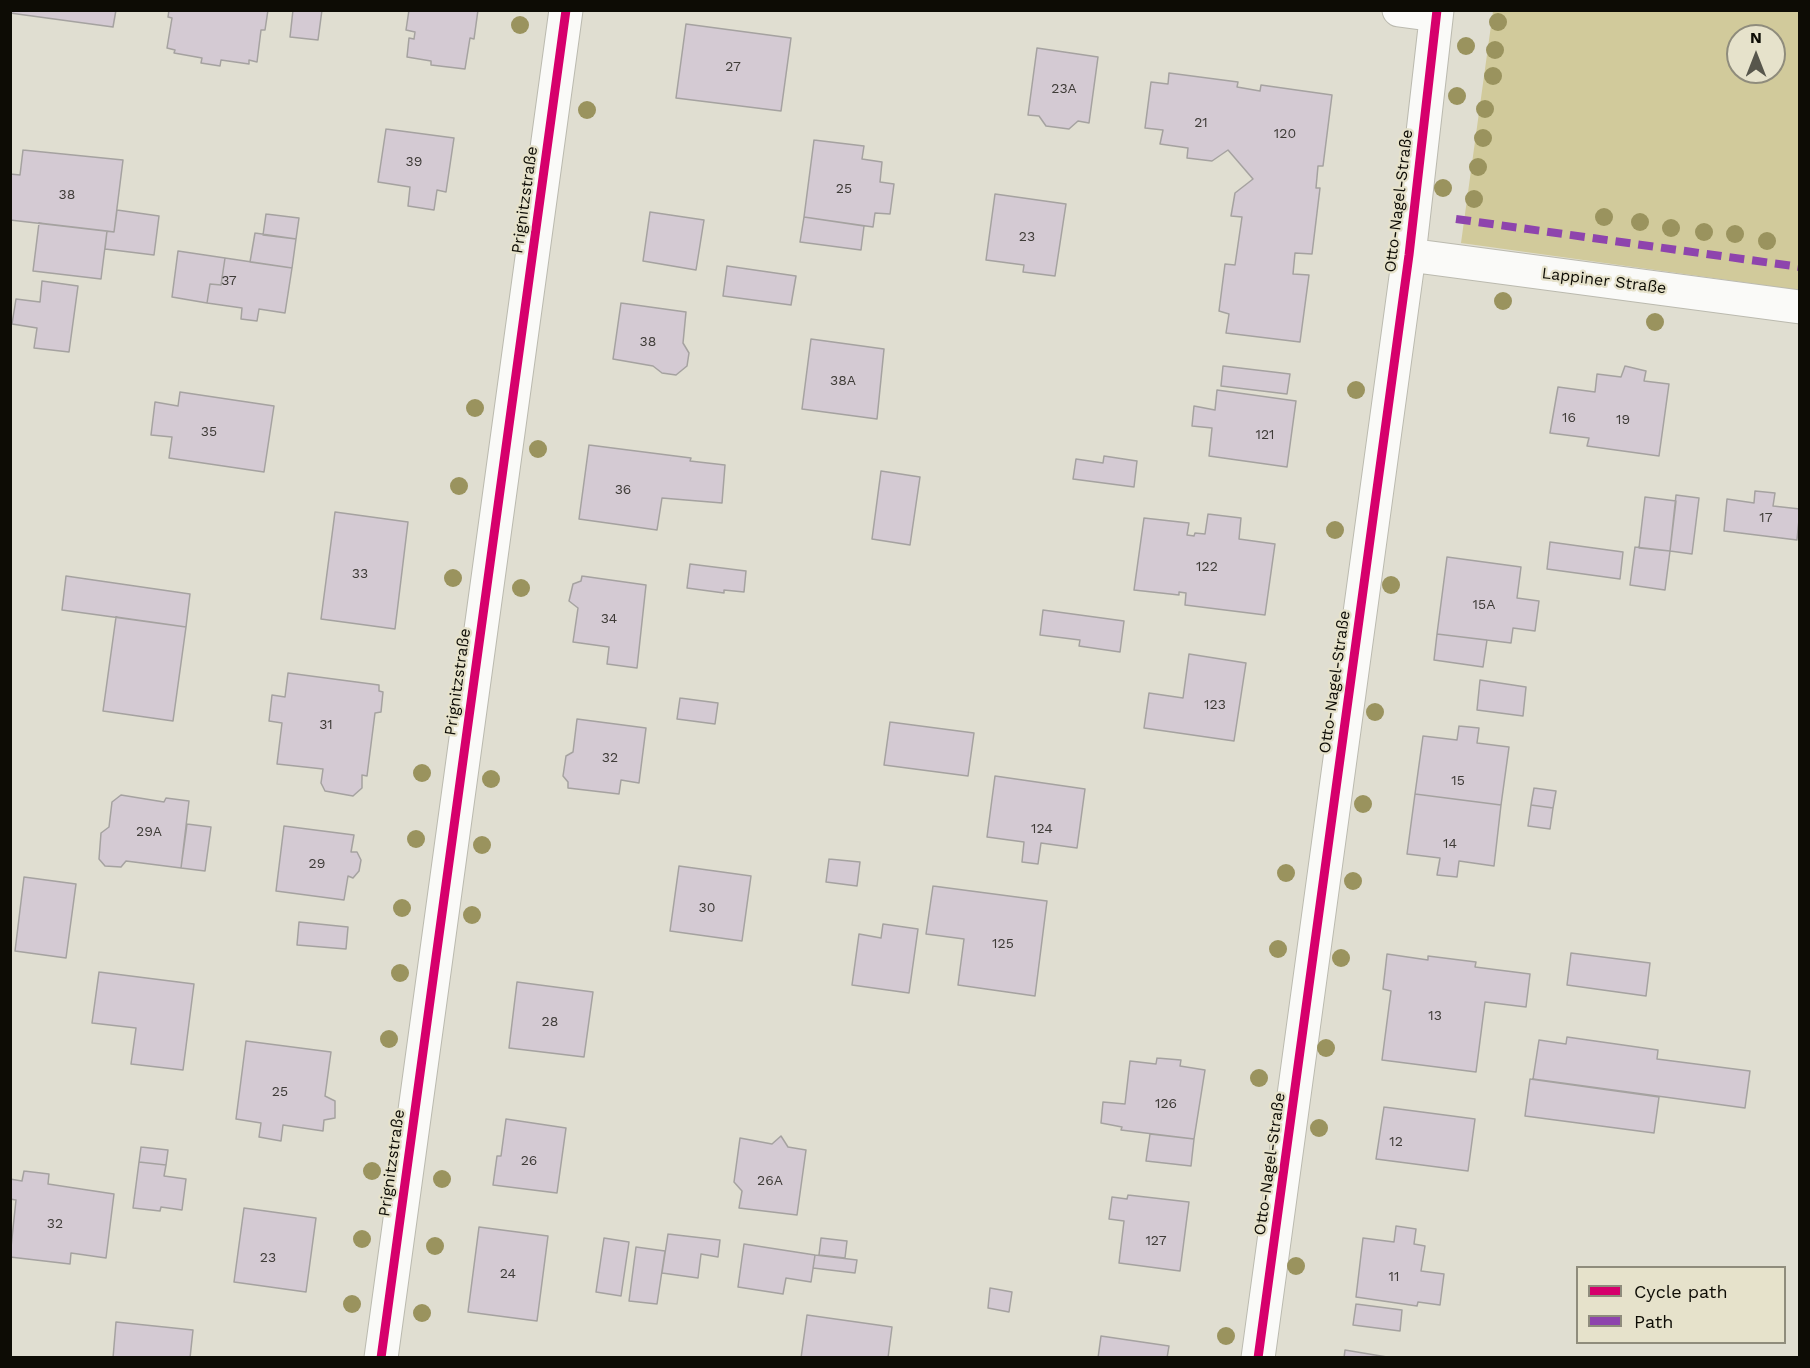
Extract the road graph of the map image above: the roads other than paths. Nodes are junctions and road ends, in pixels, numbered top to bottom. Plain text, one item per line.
1 (566, 10) edge
2 (1399, 10) edge
3 (1436, 13) edge
4 (1409, 255) junction
5 (1800, 307) edge
6 (381, 1358) edge
7 (1258, 1358) edge

1 - 6 street, Prignitzstraße
2 - 3 street
3 - 4 street, Otto-Nagel-Straße
4 - 5 street, Lappiner Straße
4 - 7 street, Otto-Nagel-Straße

